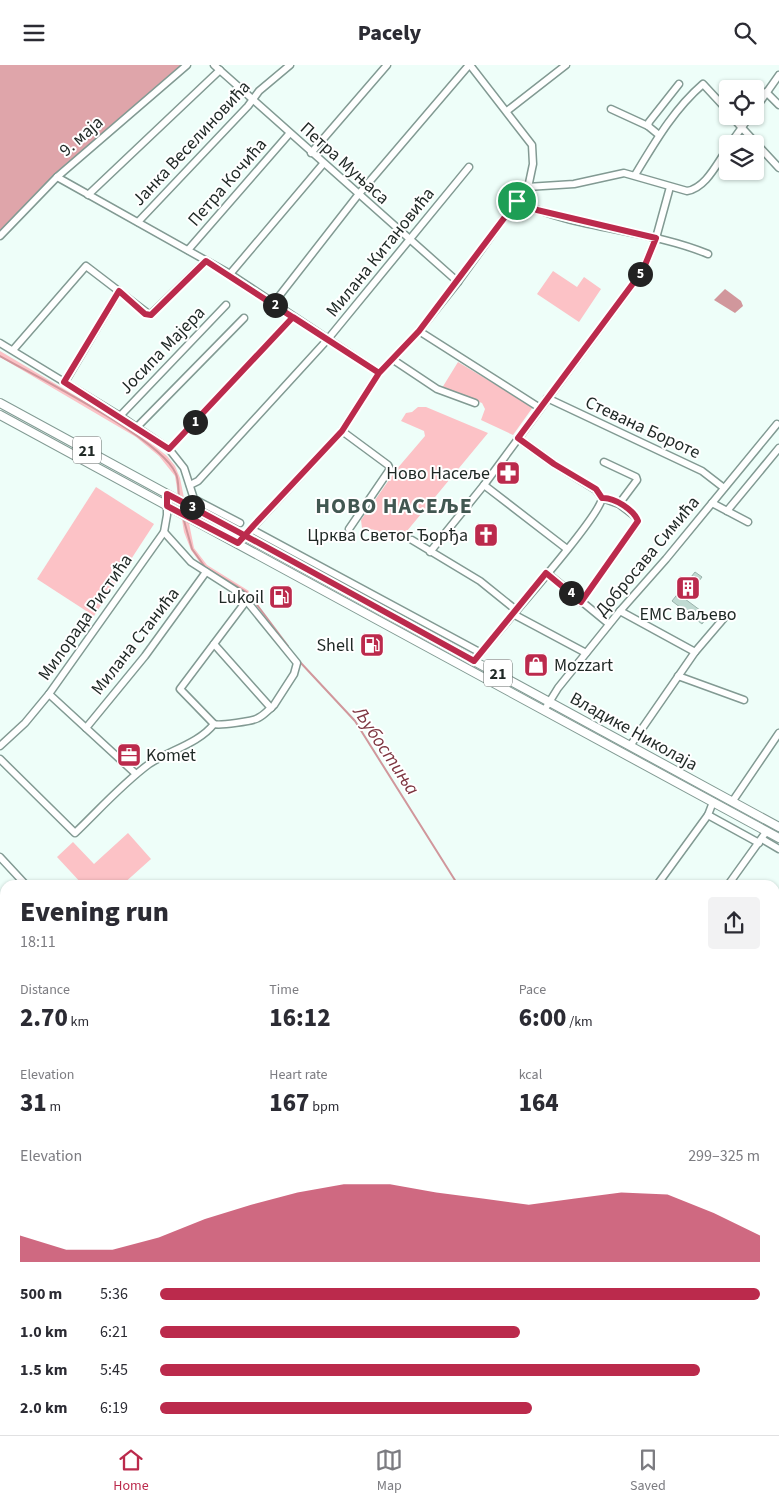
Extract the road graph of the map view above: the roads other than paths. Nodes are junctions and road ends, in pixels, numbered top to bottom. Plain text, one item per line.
1 (187, 65) edge
2 (290, 65) edge
3 (388, 65) edge
4 (469, 65) edge
5 (566, 65) edge
6 (217, 67) edge
7 (779, 75) edge
8 (679, 84) dead end
9 (766, 92) junction
10 (764, 95) edge
11 (253, 101) junction
12 (719, 101) edge
13 (779, 105) edge
14 (611, 109) dead end
15 (507, 111) junction
16 (739, 125) edge
17 (743, 125) edge
18 (648, 126) junction
19 (741, 128) junction
20 (289, 134) junction
21 (659, 135) junction
22 (736, 135) edge
23 (310, 153) junction
24 (719, 160) edge
25 (323, 164) junction
26 (469, 167) dead end
27 (779, 168) edge
28 (635, 175) junction
29 (57, 177) junction
30 (527, 187) junction
31 (670, 187) junction
32 (88, 195) junction
33 (358, 195) junction
34 (517, 201) junction
35 (138, 223) junction
36 (0, 236) edge
37 (656, 238) junction
38 (409, 239) junction
39 (188, 250) junction
40 (708, 255) dead end
41 (206, 261) junction
42 (230, 275) junction
43 (458, 282) junction
44 (119, 291) junction
45 (273, 304) junction
46 (226, 305) dead end
47 (293, 317) junction
48 (244, 318) dead end
49 (419, 331) junction
50 (328, 339) junction
51 (0, 343) edge
52 (13, 350) junction
53 (392, 359) junction
54 (379, 373) junction
55 (64, 382) junction
56 (547, 398) junction
57 (0, 403) edge
58 (475, 403) dead end
59 (540, 408) junction
60 (0, 415) edge
61 (120, 416) junction
62 (777, 424) dead end
63 (137, 427) junction
64 (342, 431) junction
65 (518, 438) junction
66 (779, 448) edge
67 (169, 449) junction
68 (604, 462) dead end
69 (190, 485) junction
70 (484, 485) junction
71 (724, 488) junction
72 (171, 495) junction
73 (602, 498) junction
74 (712, 503) junction
75 (618, 504) junction
76 (170, 507) junction
77 (727, 511) junction
78 (748, 522) dead end
79 (240, 523) dead end
80 (251, 529) junction
81 (349, 529) dead end
82 (164, 532) junction
83 (244, 535) junction
84 (412, 540) dead end
85 (238, 543) junction
86 (567, 549) junction
87 (430, 552) junction
88 (206, 572) junction
89 (546, 573) junction
90 (247, 600) junction
91 (581, 602) junction
92 (620, 611) junction
93 (514, 612) junction
94 (724, 618) dead end
95 (609, 624) junction
96 (214, 644) junction
97 (695, 652) junction
98 (481, 653) junction
99 (586, 653) junction
100 (474, 661) junction
101 (678, 676) junction
102 (48, 694) junction
103 (744, 700) dead end
104 (549, 701) junction
105 (271, 708) junction
106 (545, 709) junction
107 (214, 724) junction
108 (86, 728) junction
109 (779, 733) edge
110 (0, 746) edge
111 (630, 746) junction
112 (0, 759) edge
113 (136, 775) junction
114 (713, 802) junction
115 (732, 802) junction
116 (708, 815) junction
117 (779, 827) edge
118 (766, 831) junction
119 (779, 838) edge
120 (760, 841) junction
121 (779, 849) edge
122 (0, 857) edge
123 (21, 880) edge
124 (661, 880) edge
125 (732, 880) edge

1 - 29 street, 9. маја
2 - 11 street, Јанка Веселиновића
3 - 23 street
4 - 15 street
4 - 33 street
5 - 15 street
6 - 11 street, Петра Муњаса
6 - 32 street
7 - 9 street
8 - 18 street
9 - 10 street
9 - 13 street
11 - 20 street, Петра Муњаса
11 - 35 street, Јанка Веселиновића
12 - 21 street
14 - 18 street
15 - 30 street
16 - 19 street
17 - 19 street
18 - 21 street
19 - 22 street
19 - 27 street
20 - 23 street, Петра Муњаса
20 - 39 street, Петра Кочића
21 - 28 street
23 - 25 street, Петра Муњаса
24 - 31 street
25 - 33 street, Петра Муњаса
25 - 42 street
26 - 38 street, Милана Китановића
28 - 30 street
28 - 31 street
29 - 32 street
29 - 36 street, 9. маја
30 - 34 street
31 - 37 street
32 - 35 street
33 - 38 street, Петра Муњаса
33 - 45 street
34 - 37 street
34 - 43 street
35 - 39 street
37 - 40 street
37 - 56 street
38 - 43 street, Петра Муњаса
38 - 50 street, Милана Китановића
39 - 41 street
41 - 42 street
41 - 44 street
42 - 45 street
43 - 49 street
44 - 52 street
44 - 55 street
45 - 47 street
46 - 61 street, Јосипа Мајера
47 - 50 street
47 - 67 street
48 - 63 street
49 - 53 street
49 - 59 street
50 - 54 street
50 - 69 street, Милана Китановића
51 - 52 street
52 - 55 street
53 - 54 street
53 - 58 street
54 - 64 street
55 - 61 street
56 - 59 street
56 - 71 street, Стевана Бороте
57 - 72 main road, Владике Николаја / 21
59 - 65 street
60 - 76 main road, Владике Николаја / 21
61 - 63 street
62 - 71 street, Добросава Симића
63 - 67 street
64 - 80 street
64 - 81 street
65 - 70 street
65 - 73 street
66 - 77 street
67 - 69 street
68 - 75 street
69 - 79 street
70 - 86 street
70 - 87 street
71 - 74 street, Добросава Симића
72 - 76 street, Милорада Ристића
72 - 83 main road, Владике Николаја / 21
73 - 75 street
73 - 86 street
74 - 77 street
74 - 92 street, Добросава Симића
75 - 91 street
76 - 82 street, Милорада Ристића
76 - 85 main road, Владике Николаја / 21
77 - 78 street
80 - 83 street
80 - 98 street
82 - 88 street
82 - 102 street, Милорада Ристића
83 - 85 street
83 - 100 main road, Владике Николаја / 21
84 - 87 street
85 - 106 main road, Владике Николаја / 21
86 - 89 street
87 - 93 street
88 - 90 street
88 - 108 street, Милана Станића
89 - 91 street
89 - 93 street
90 - 96 street
90 - 105 street
91 - 95 street
92 - 95 street, Добросава Симића
92 - 97 street
93 - 98 street
93 - 99 street
94 - 97 street
95 - 99 street, Добросава Симића
96 - 105 street
96 - 107 street
97 - 101 street
98 - 100 street
99 - 104 street, Добросава Симића
100 - 104 main road, Владике Николаја / 21
101 - 103 street
101 - 111 street
102 - 108 street
102 - 110 street, Милорада Ристића
104 - 106 street, Добросава Симића
104 - 111 main road, Владике Николаја / 21
105 - 107 street
106 - 114 main road, Владике Николаја / 21
107 - 113 street
108 - 113 street
109 - 115 street
111 - 115 main road, Владике Николаја / 21
112 - 113 street
114 - 116 street
114 - 118 main road, Владике Николаја / 21
115 - 117 main road, Владике Николаја / 21
116 - 120 street
116 - 124 street
118 - 119 main road, Владике Николаја / 21
118 - 120 street
120 - 121 street
120 - 125 street
122 - 123 street

